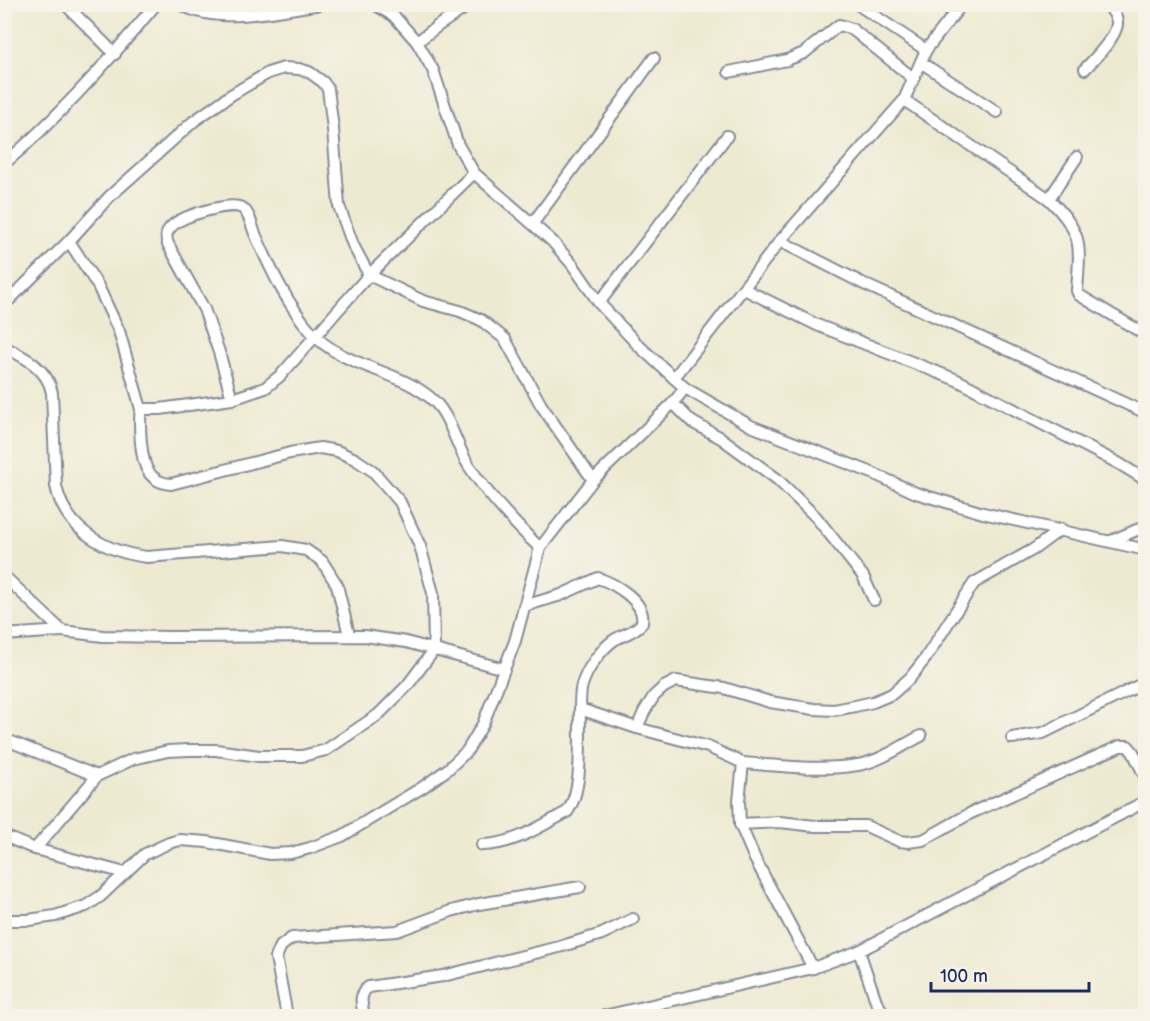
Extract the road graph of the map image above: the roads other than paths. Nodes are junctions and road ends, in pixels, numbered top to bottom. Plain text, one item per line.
1 (65, 4) edge
2 (156, 4) edge
3 (180, 4) edge
4 (321, 4) edge
5 (374, 4) edge
6 (471, 4) edge
7 (857, 4) edge
8 (963, 4) edge
9 (1107, 4) edge
10 (417, 42) junction
11 (926, 50) junction
12 (115, 54) junction
13 (654, 58) dead end
14 (922, 63) junction
15 (1086, 69) dead end
16 (729, 72) dead end
17 (914, 79) junction
18 (904, 100) junction
19 (997, 112) dead end
20 (727, 136) dead end
21 (1077, 157) dead end
22 (4, 164) edge
23 (474, 173) junction
24 (1049, 199) junction
25 (533, 223) junction
26 (69, 241) junction
27 (780, 241) junction
28 (369, 275) junction
29 (744, 289) junction
30 (599, 303) junction
31 (4, 305) edge
32 (315, 335) junction
33 (1146, 335) edge
34 (4, 347) edge
35 (674, 378) junction
36 (685, 388) junction
37 (232, 399) junction
38 (673, 403) junction
39 (141, 409) junction
40 (1146, 412) edge
41 (593, 480) junction
42 (1146, 480) edge
43 (1146, 526) edge
44 (1061, 530) junction
45 (1111, 541) junction
46 (540, 548) junction
47 (1146, 550) edge
48 (4, 576) edge
49 (874, 600) dead end
50 (524, 606) junction
51 (62, 631) junction
52 (4, 635) edge
53 (349, 635) junction
54 (434, 650) junction
55 (504, 669) junction
56 (1146, 682) edge
57 (580, 709) junction
58 (637, 728) junction
59 (921, 735) dead end
60 (1012, 738) dead end
61 (4, 739) edge
62 (743, 763) junction
63 (97, 776) junction
64 (1146, 778) edge
65 (1146, 801) edge
66 (740, 824) junction
67 (4, 836) edge
68 (482, 845) dead end
69 (35, 849) junction
70 (126, 873) junction
71 (580, 887) dead end
72 (633, 919) dead end
73 (4, 920) edge
74 (859, 951) junction
75 (813, 968) junction
76 (287, 1017) edge
77 (364, 1017) edge
78 (604, 1017) edge
79 (885, 1017) edge

1 - 12 street
2 - 12 street
3 - 4 street
5 - 10 street
6 - 10 street
7 - 11 street
8 - 11 street
9 - 15 street
10 - 23 street
11 - 14 street
12 - 22 street
13 - 25 street
14 - 17 street
14 - 19 street
16 - 17 street
17 - 18 street
18 - 24 street
18 - 27 street
20 - 30 street
21 - 24 street
23 - 25 street
23 - 28 street
24 - 33 street
25 - 30 street
26 - 28 street
26 - 31 street
26 - 39 street
27 - 29 street
27 - 40 street
28 - 32 street
28 - 41 street
29 - 35 street
29 - 42 street
30 - 35 street
32 - 37 street
32 - 37 street
32 - 46 street
34 - 53 street
35 - 36 street
36 - 38 street
36 - 44 street
37 - 39 street
38 - 41 street
38 - 49 street
39 - 54 street
41 - 46 street
43 - 45 street
44 - 45 street
44 - 58 street
45 - 47 street
46 - 50 street
48 - 51 street
50 - 55 street
50 - 57 street
51 - 52 street
51 - 53 street
53 - 54 street
54 - 55 street
54 - 63 street
55 - 70 street
56 - 60 street
57 - 58 street
57 - 68 street
58 - 62 street
59 - 62 street
61 - 63 street
62 - 66 street
63 - 69 street
64 - 66 street
65 - 74 street
66 - 75 street
67 - 69 street
69 - 70 street
70 - 73 street
71 - 76 street
72 - 77 street
74 - 75 street
74 - 79 street
75 - 78 street

